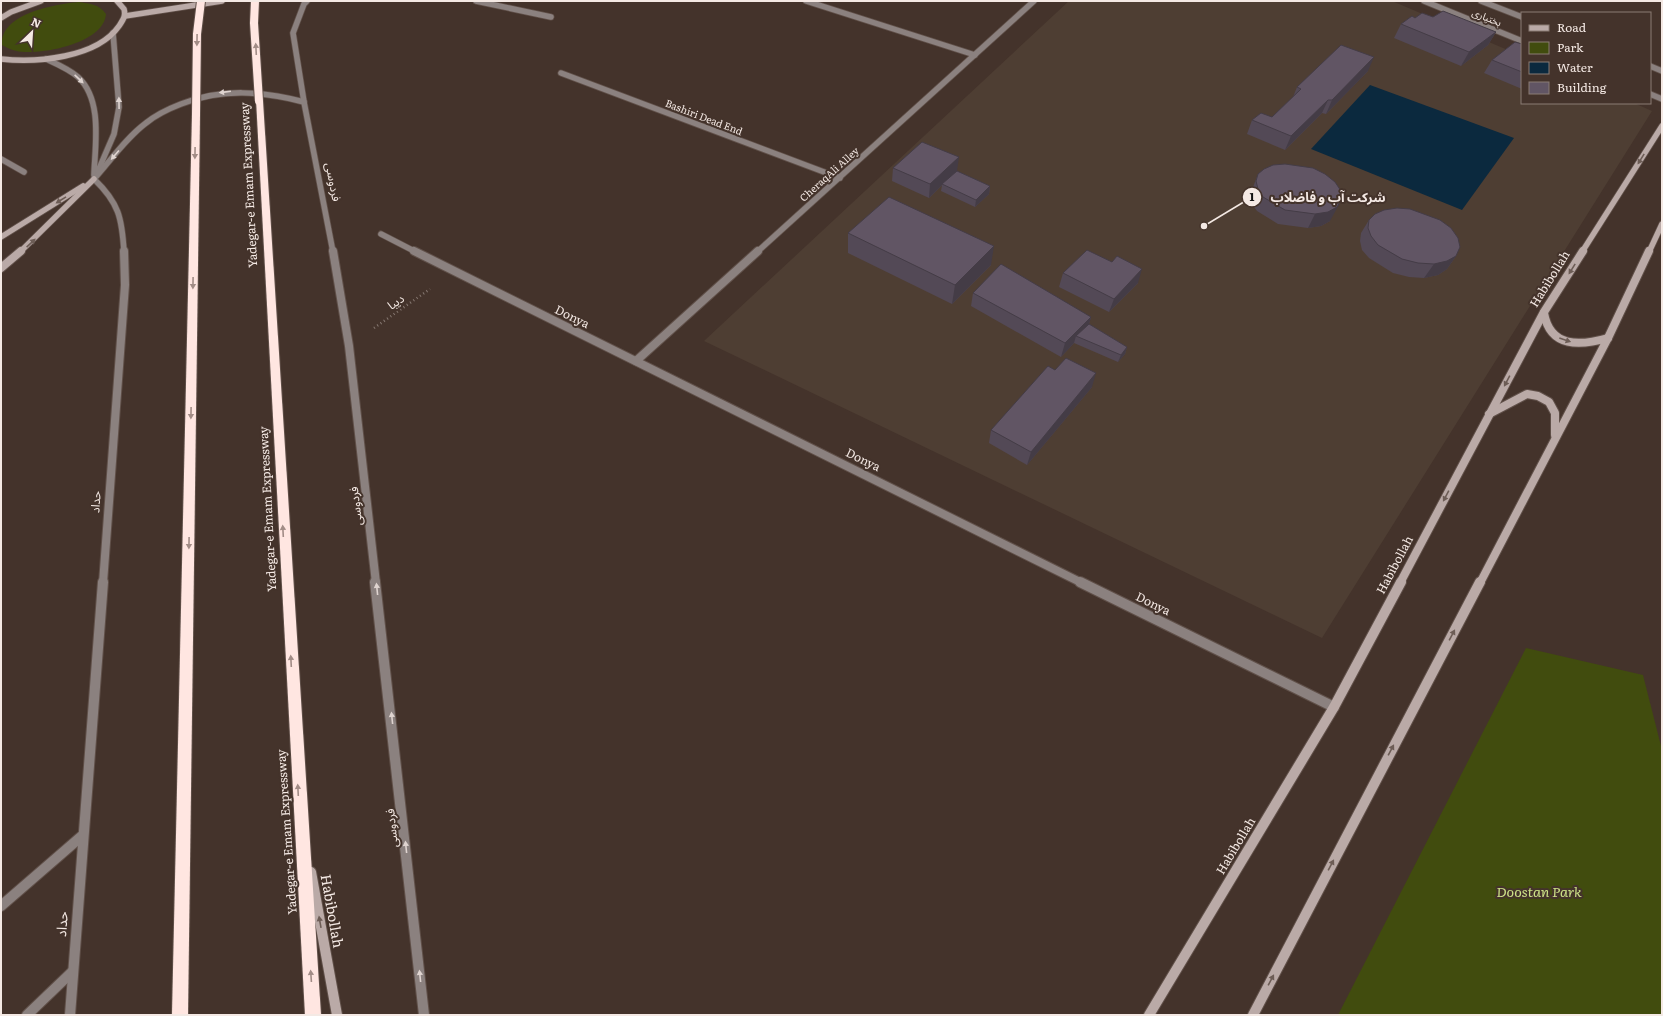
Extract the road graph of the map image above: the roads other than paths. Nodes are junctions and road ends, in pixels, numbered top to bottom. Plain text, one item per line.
1 (40, 1) edge
2 (126, 1) edge
3 (201, 1) edge
4 (222, 1) edge
5 (255, 1) edge
6 (307, 1) edge
7 (476, 1) edge
8 (806, 1) edge
9 (1034, 1) edge
10 (1424, 1) edge
11 (1481, 1) edge
12 (118, 2) edge
13 (125, 16) junction
14 (551, 17) dead end
15 (1521, 17) edge
16 (1, 18) edge
17 (113, 33) junction
18 (1521, 42) edge
19 (975, 55) junction
20 (1, 58) edge
21 (46, 60) junction
22 (1651, 66) edge
23 (1662, 71) edge
24 (561, 73) dead end
25 (1651, 94) edge
26 (1662, 99) edge
27 (304, 102) junction
28 (1662, 126) edge
29 (1, 159) edge
30 (24, 172) dead end
31 (840, 178) junction
32 (94, 179) junction
33 (1662, 224) edge
34 (381, 234) dead end
35 (1, 237) edge
36 (1, 268) edge
37 (1544, 312) junction
38 (1608, 338) junction
39 (636, 361) junction
40 (1489, 414) junction
41 (1555, 438) junction
42 (1334, 708) junction
43 (300, 812) junction
44 (83, 835) junction
45 (1, 906) edge
46 (73, 971) junction
47 (27, 1015) edge
48 (70, 1015) edge
49 (180, 1015) edge
50 (313, 1015) edge
51 (337, 1015) edge
52 (424, 1015) edge
53 (1149, 1015) edge
54 (1253, 1015) edge

1 - 16 main road
2 - 12 main road
3 -> 49 highway, bridge
4 - 13 main road
43 -> 5 highway, Yadegar-e Emam Expressway, bridge
6 - 27 street, فردوسی
7 - 14 street
8 - 19 street
9 - 19 street, CheraqAli Alley
10 - 18 street, بختیاری
11 - 15 street, بختیاری
12 - 13 main road
13 - 17 main road
17 - 21 main road
32 -> 17 street
19 - 31 street, CheraqAli Alley
20 - 21 main road
21 -> 32 street
22 - 23 street
24 - 31 street, Bashiri Dead End
25 - 26 street
27 -> 32 street
52 -> 27 street, فردوسی
28 -> 37 main road, Habibollah
29 - 30 street
31 - 39 street, CheraqAli Alley
32 -> 35 main road
36 -> 32 main road
32 - 44 street, حداد
33 - 38 main road
34 - 39 street, Donya
37 -> 38 main road
37 -> 40 main road, Habibollah
38 - 41 main road
39 - 42 street, Donya
40 - 41 main road
40 -> 42 main road, Habibollah
54 -> 41 main road
42 - 53 main road, Habibollah
50 -> 43 highway, Yadegar-e Emam Expressway
51 -> 43 main road, Habibollah
44 - 45 street
44 - 46 street, حداد
46 - 47 street
46 - 48 street, حداد

